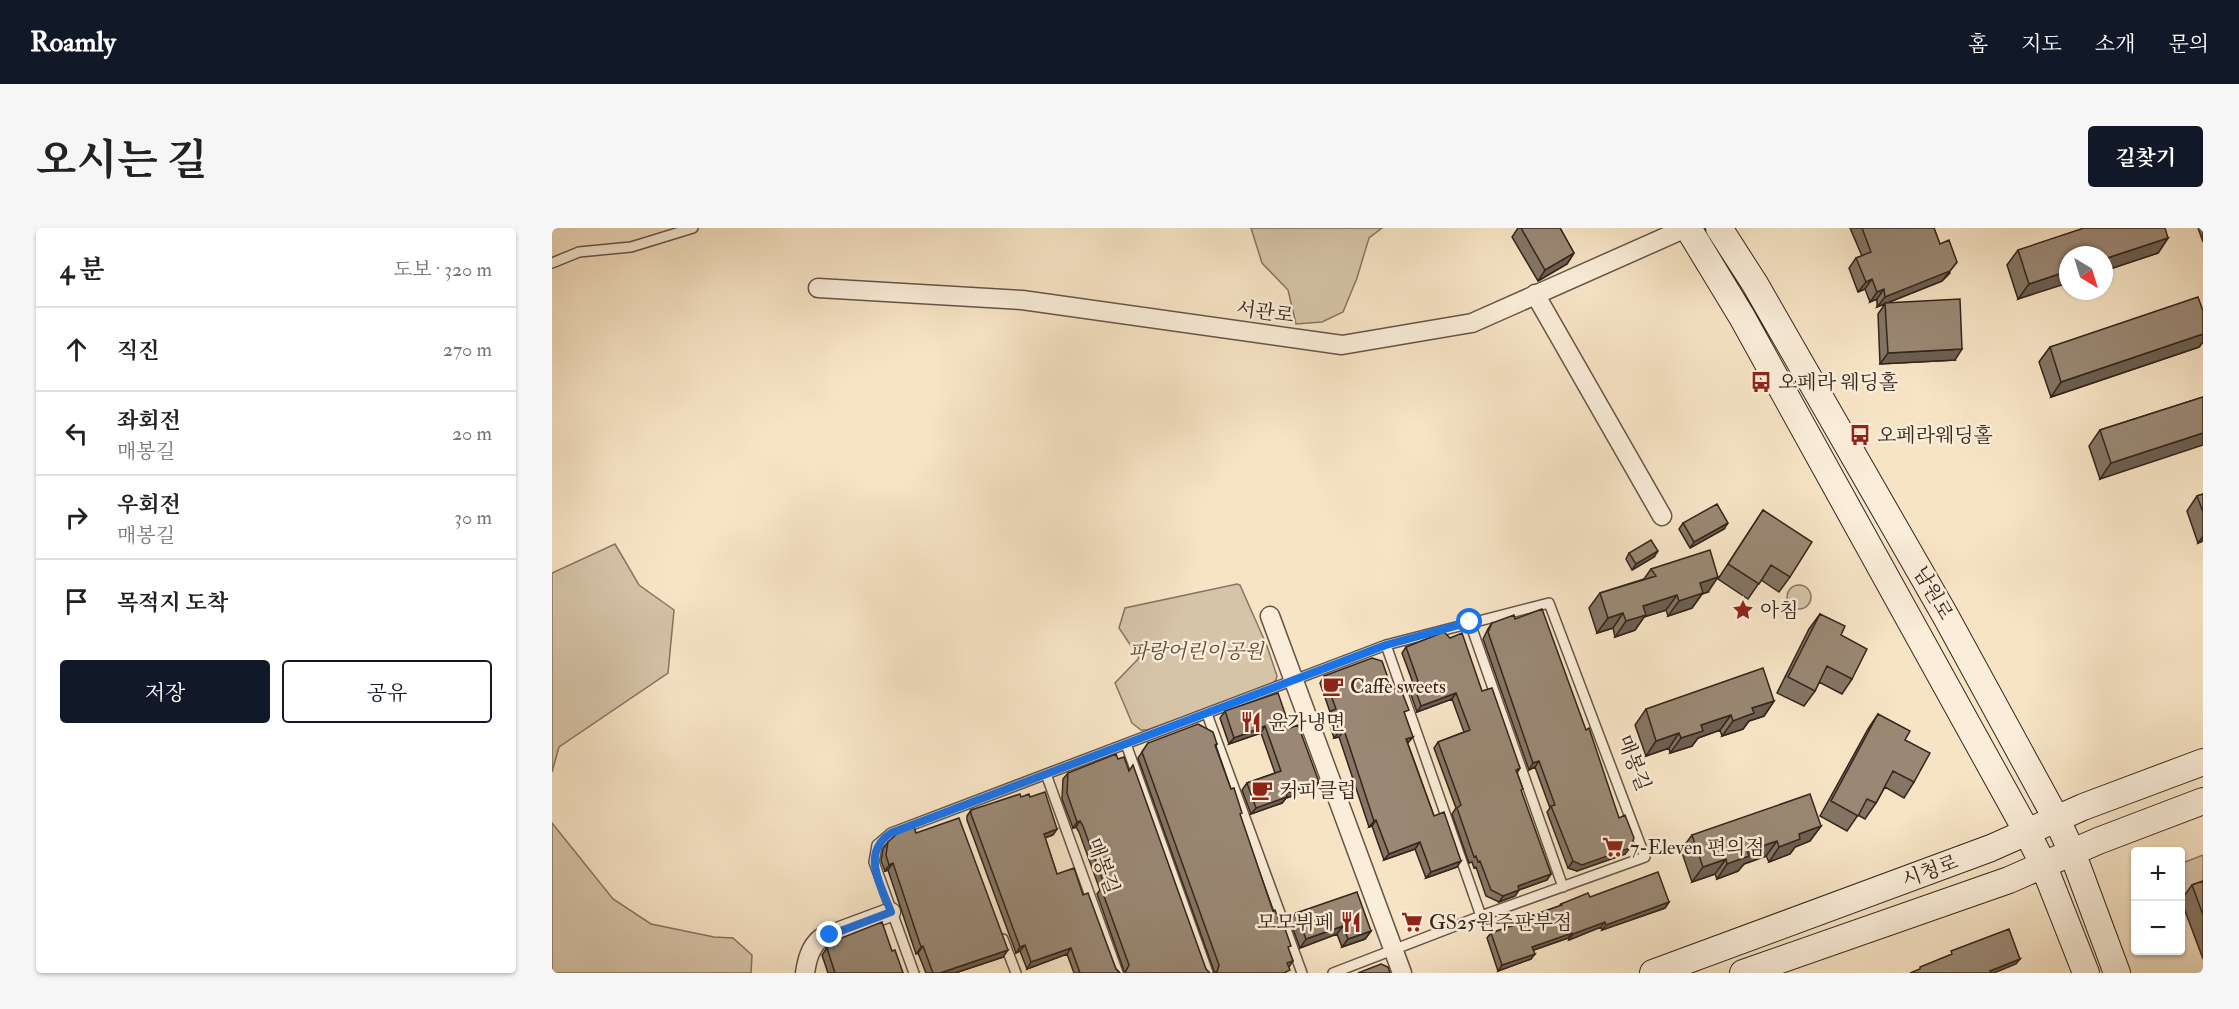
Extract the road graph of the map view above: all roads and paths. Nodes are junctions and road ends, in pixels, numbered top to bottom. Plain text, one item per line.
1 (693, 228) edge
2 (1687, 228) edge
3 (1719, 228) edge
4 (552, 263) edge
5 (818, 288) dead end
6 (1535, 294) junction
7 (1662, 516) dead end
8 (1270, 616) dead end
9 (1470, 622) junction
10 (1386, 645) junction
11 (1295, 681) junction
12 (1207, 714) junction
13 (1126, 744) junction
14 (2203, 762) edge
15 (1046, 774) junction
16 (2203, 801) edge
17 (955, 807) junction
18 (959, 818) edge
19 (2057, 820) junction
20 (2027, 832) junction
21 (2072, 852) junction
22 (2043, 864) junction
23 (1563, 886) junction
24 (891, 912) junction
25 (1481, 916) junction
26 (999, 929) edge
27 (1393, 950) junction
28 (805, 973) edge
29 (914, 973) edge
30 (1016, 973) edge
31 (1118, 973) edge
32 (1208, 973) edge
33 (1302, 973) edge
34 (1334, 973) edge
35 (1402, 973) edge
36 (1653, 973) edge
37 (1743, 973) edge
38 (2086, 973) edge
39 (2117, 973) edge

1 - 4 lane
2 - 6 street, 서관로
2 - 20 street, 남원로
3 - 19 street, 남원로
5 - 6 street, 서관로
6 - 7 street
8 - 11 street
9 - 10 lane
9 - 23 lane
9 - 23 lane, 매봉길
10 - 11 lane
10 - 25 lane
11 - 12 lane
11 - 27 street
12 - 13 lane
12 - 33 lane
13 - 15 lane
13 - 32 lane
14 - 19 street, 시청로
15 - 17 lane
15 - 31 lane, 매봉길
16 - 21 street, 시청로
17 - 18 lane
17 - 24 lane
19 - 20 street, 시청로
19 - 21 street, 남원로
20 - 22 street, 남원로
20 - 36 street, 시청로
21 - 22 street, 시청로
21 - 39 street, 남원로
22 - 37 street, 시청로
22 - 38 street, 남원로
23 - 25 lane, 매봉길
24 - 28 street
24 - 29 lane
25 - 27 lane, 매봉길
26 - 30 lane
27 - 34 lane, 매봉길
27 - 35 street

